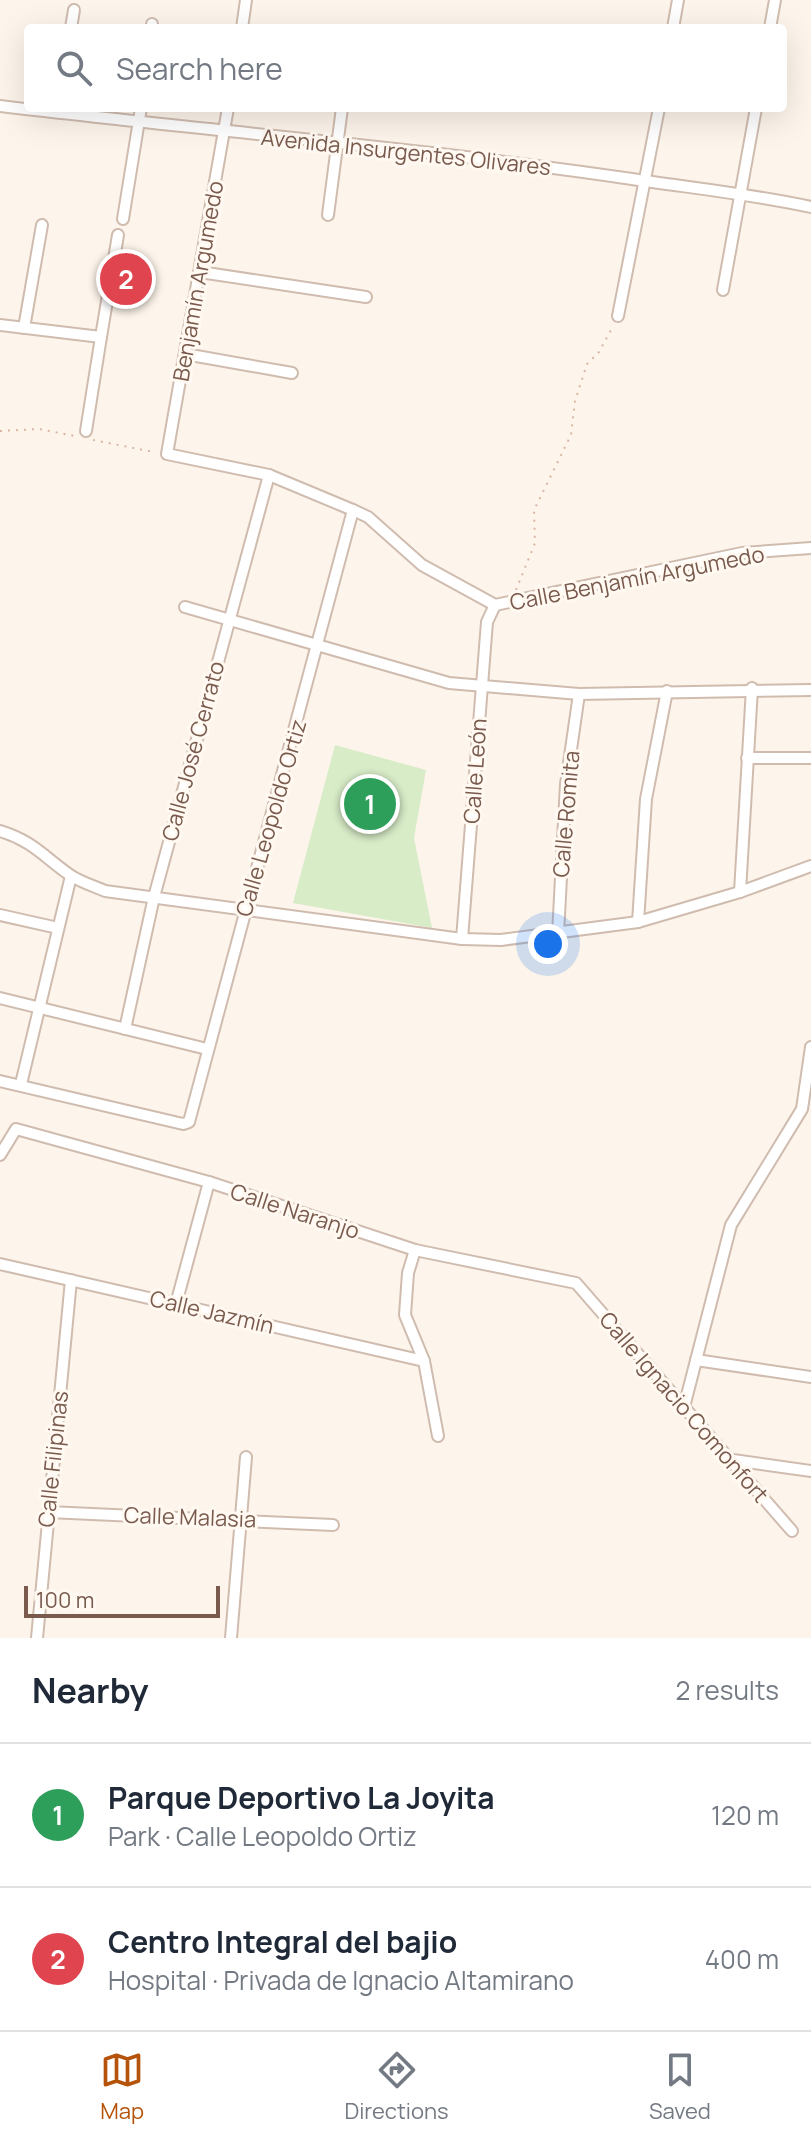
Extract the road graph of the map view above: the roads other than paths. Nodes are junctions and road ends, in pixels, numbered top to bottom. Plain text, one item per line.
1 (246, 0) edge
2 (678, 0) edge
3 (775, 0) edge
4 (74, 10) dead end
5 (72, 24) edge
6 (243, 24) edge
7 (674, 24) edge
8 (771, 24) edge
9 (0, 106) edge
10 (24, 108) edge
11 (70, 112) edge
12 (140, 112) edge
13 (227, 112) edge
14 (341, 112) edge
15 (658, 112) edge
16 (755, 112) edge
17 (139, 123) junction
18 (224, 133) junction
19 (337, 144) junction
20 (646, 181) junction
21 (742, 192) junction
22 (811, 207) edge
23 (328, 215) dead end
24 (123, 219) dead end
25 (42, 225) dead end
26 (118, 235) dead end
27 (200, 272) junction
28 (723, 290) dead end
29 (366, 297) dead end
30 (618, 316) road end
31 (0, 325) edge
32 (24, 328) junction
33 (101, 337) junction
34 (185, 354) junction
35 (292, 373) dead end
36 (86, 431) dead end
37 (167, 454) joint
38 (269, 475) junction
39 (353, 510) junction
40 (811, 548) edge
41 (495, 605) junction
42 (185, 607) dead end
43 (229, 619) junction
44 (319, 645) junction
45 (481, 687) junction
46 (752, 688) junction
47 (811, 690) edge
48 (667, 691) junction
49 (579, 694) junction
50 (747, 758) junction
51 (811, 758) edge
52 (0, 831) edge
53 (811, 866) edge
54 (71, 876) junction
55 (740, 892) junction
56 (154, 897) junction
57 (246, 908) junction
58 (0, 915) edge
59 (638, 922) junction
60 (58, 928) junction
61 (558, 934) junction
62 (462, 939) junction
63 (0, 998) edge
64 (39, 1007) junction
65 (125, 1029) junction
66 (811, 1047) edge
67 (207, 1049) junction
68 (0, 1081) edge
69 (21, 1084) junction
70 (0, 1155) edge
71 (209, 1182) junction
72 (415, 1250) junction
73 (0, 1264) edge
74 (71, 1280) junction
75 (576, 1283) joint
76 (176, 1304) junction
77 (696, 1360) junction
78 (424, 1361) junction
79 (811, 1377) edge
80 (684, 1407) junction
81 (438, 1436) dead end
82 (246, 1457) dead end
83 (733, 1460) junction
84 (811, 1471) edge
85 (48, 1512) junction
86 (241, 1519) junction
87 (333, 1525) dead end
88 (792, 1531) dead end
89 (37, 1638) edge
90 (231, 1638) edge

1 - 6 street
2 - 7 street
3 - 8 street
4 - 5 street
9 - 10 street, Avenida Insurgentes Olivares
11 - 17 street, Avenida Insurgentes Olivares
12 - 17 street
13 - 18 street, Benjamín Argumedo
14 - 19 street
15 - 20 street
16 - 21 street
17 - 18 street, Avenida Insurgentes Olivares
17 - 24 street
18 - 19 street, Avenida Insurgentes Olivares
18 - 27 street, Benjamín Argumedo
19 - 20 street, Avenida Insurgentes Olivares
19 - 23 street
20 - 21 street, Avenida Insurgentes Olivares
20 - 30 street
21 - 22 street, Avenida Insurgentes Olivares
21 - 28 street
25 - 32 street
26 - 33 street
27 - 29 street
27 - 34 street, Benjamín Argumedo
31 - 32 street
32 - 33 street
33 - 36 street
34 - 35 street
34 - 37 street, Benjamín Argumedo
37 - 38 street, Calle Benjamín Argumedo
38 - 39 street, Calle Benjamín Argumedo
38 - 43 street, Calle José Cerrato
39 - 41 street, Calle Benjamín Argumedo
39 - 44 street, Calle Leopoldo Ortiz
40 - 41 street, Calle Benjamín Argumedo
41 - 45 street, Calle León
42 - 43 street
43 - 44 street
43 - 56 street, Calle José Cerrato
44 - 45 street
44 - 57 street, Calle Leopoldo Ortiz
45 - 49 street
45 - 62 street, Calle León
46 - 47 street
46 - 48 street
46 - 50 street
48 - 49 street
48 - 59 street
49 - 61 street, Calle Romita
50 - 51 street
50 - 55 street
52 - 54 street
53 - 55 street
54 - 56 street
54 - 60 street
55 - 59 street
56 - 57 street
56 - 65 street, Calle José Cerrato
57 - 62 street
57 - 67 street, Calle Leopoldo Ortiz
58 - 60 street
59 - 61 street
60 - 64 street
61 - 62 street
63 - 64 street
64 - 65 street
64 - 69 street
65 - 67 street
66 - 77 street
67 - 69 street, Calle Leopoldo Ortiz
68 - 69 street
70 - 71 street, Calle Naranjo
71 - 72 street, Calle Naranjo
71 - 76 street
72 - 75 street, Calle Naranjo
72 - 78 street
73 - 74 street, Calle Jazmín
74 - 76 street, Calle Jazmín
74 - 85 street, Calle Filipinas
75 - 80 street, Calle Ignacio Comonfort
76 - 78 street, Calle Jazmín
77 - 79 street
77 - 80 street
78 - 81 street
80 - 83 street, Calle Ignacio Comonfort
82 - 86 street
83 - 84 street
83 - 88 street, Calle Ignacio Comonfort
85 - 86 street, Calle Malasia
85 - 89 street, Calle Filipinas
86 - 87 street, Calle Malasia
86 - 90 street

